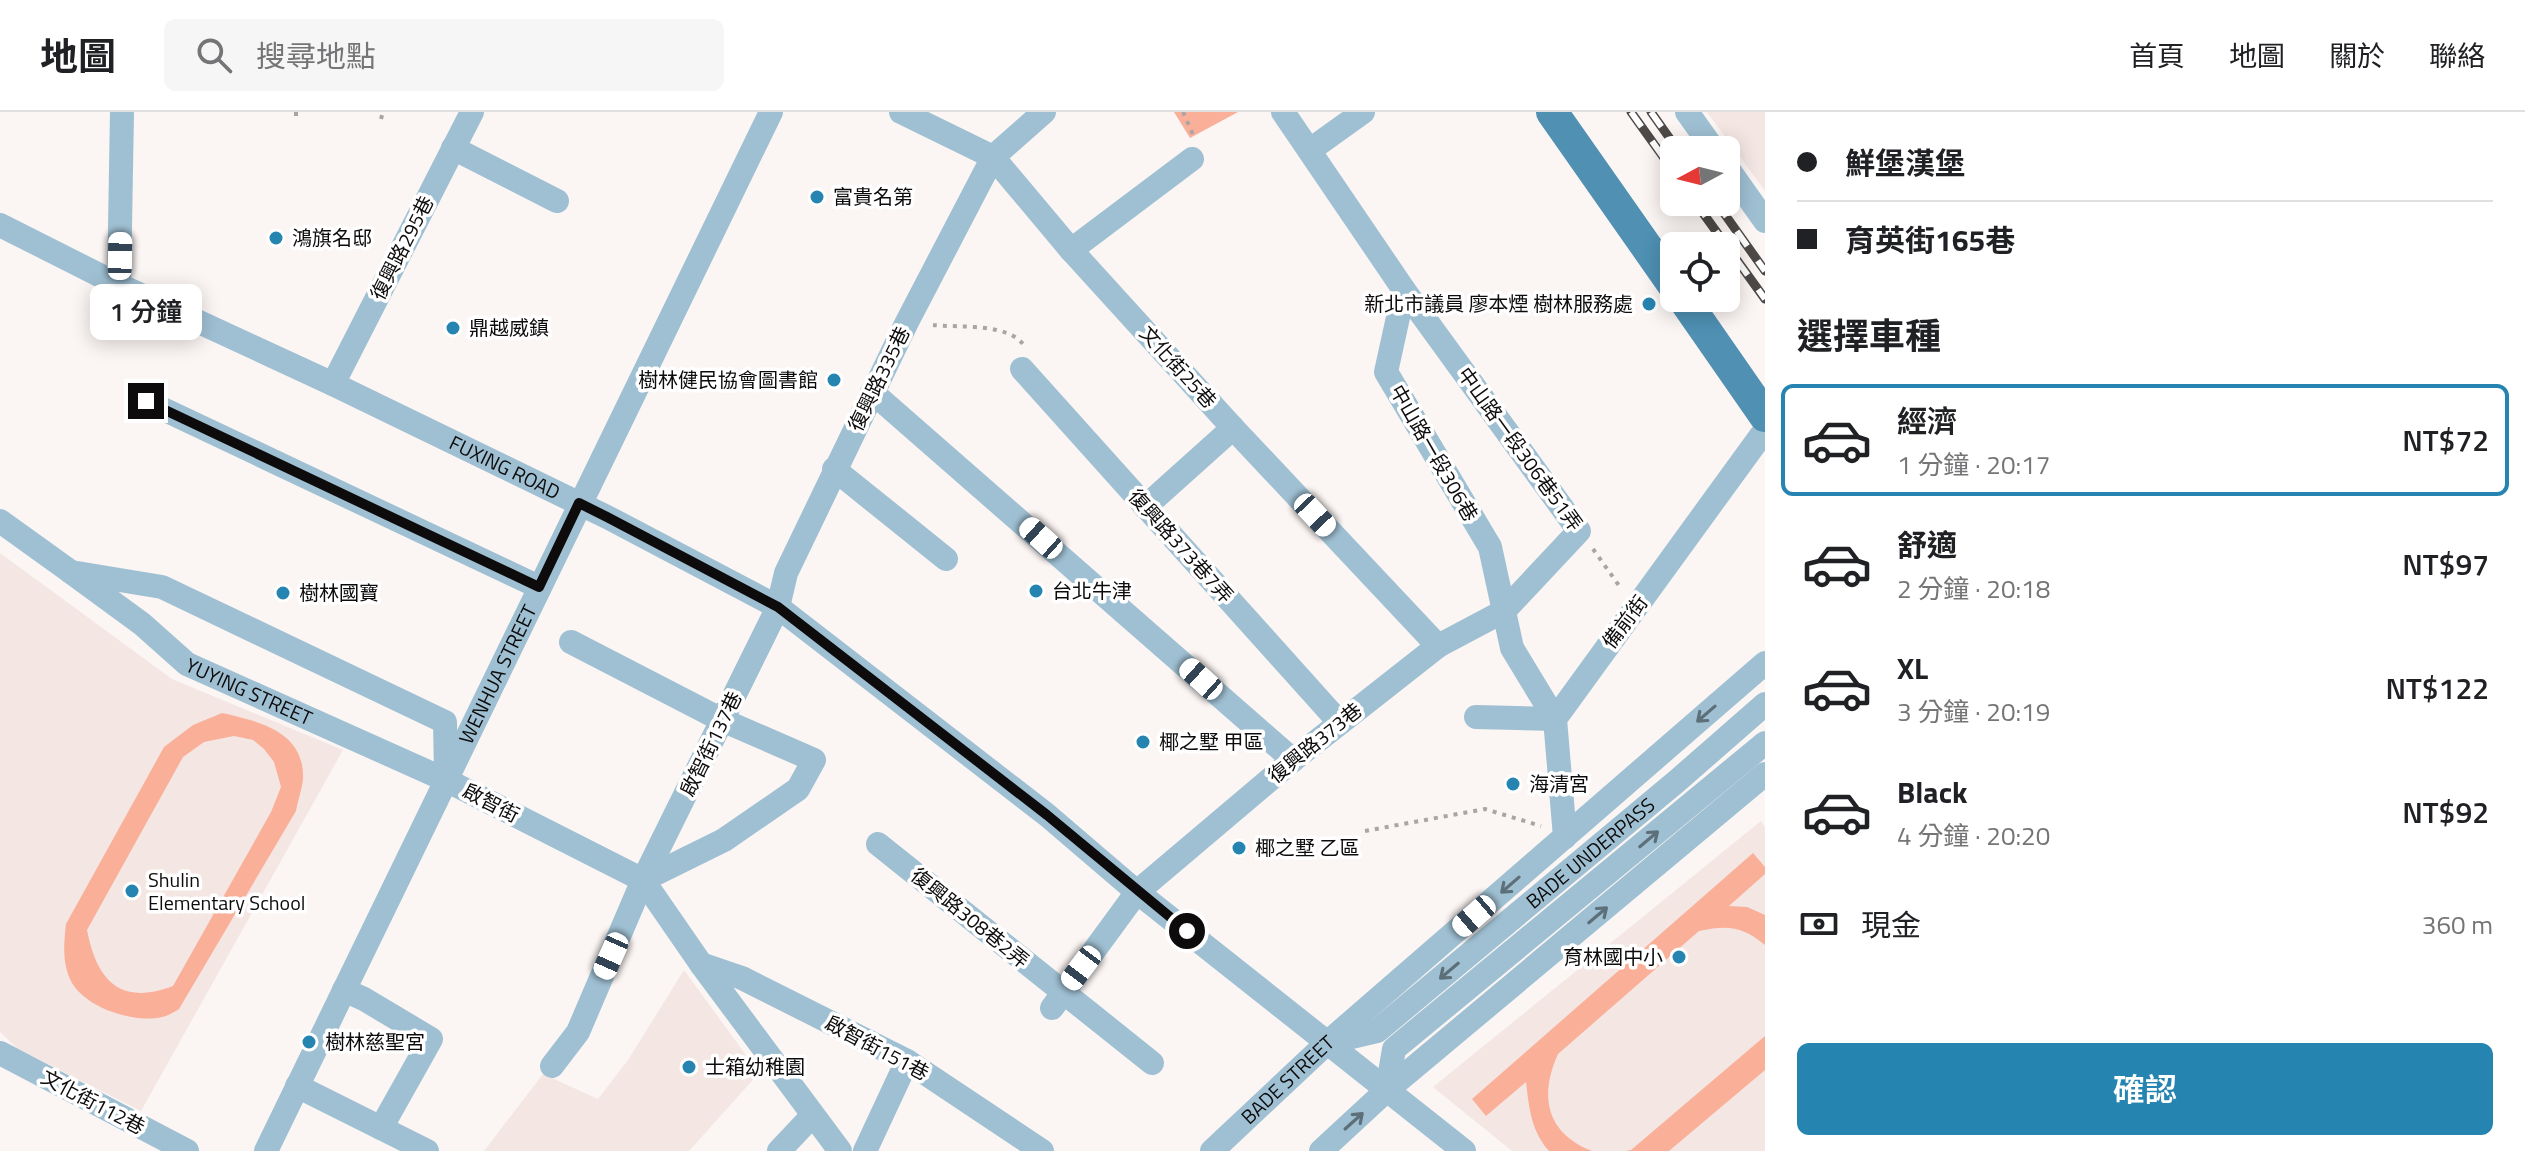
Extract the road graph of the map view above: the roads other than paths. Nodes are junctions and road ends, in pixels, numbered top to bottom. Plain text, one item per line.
1 (122, 112) edge
2 (472, 112) edge
3 (771, 112) edge
4 (901, 112) edge
5 (1044, 112) edge
6 (1283, 112) edge
7 (1363, 112) edge
8 (1552, 112) edge
9 (1687, 112) edge
10 (1704, 136) edge
11 (453, 148) junction
12 (1310, 150) junction
13 (993, 157) junction
14 (1192, 159) dead end
15 (1740, 186) edge
16 (557, 201) dead end
17 (1765, 221) edge
18 (0, 225) edge
19 (1071, 250) junction
20 (1660, 266) edge
21 (119, 285) junction
22 (1404, 290) junction
23 (1693, 312) edge
24 (1022, 369) road end
25 (333, 384) junction
26 (872, 392) junction
27 (146, 401) dead end
28 (1765, 416) edge
29 (1233, 428) junction
30 (1765, 430) edge
31 (834, 469) junction
32 (579, 503) junction
33 (1145, 507) junction
34 (0, 521) edge
35 (1579, 531) joint
36 (946, 559) dead end
37 (71, 572) junction
38 (539, 587) junction
39 (778, 607) junction
40 (1504, 611) junction
41 (571, 642) dead end
42 (1438, 646) junction
43 (1765, 663) edge
44 (1765, 704) edge
45 (1476, 717) dead end
46 (1555, 719) junction
47 (722, 720) junction
48 (1340, 723) junction
49 (1765, 743) edge
50 (1293, 760) junction
51 (1763, 779) edge
52 (446, 780) junction
53 (1565, 837) junction
54 (878, 844) dead end
55 (643, 880) junction
56 (1137, 892) junction
57 (701, 964) junction
58 (344, 990) junction
59 (1057, 1001) junction
60 (1377, 1031) joint
61 (1327, 1043) junction
62 (0, 1053) edge
63 (907, 1061) junction
64 (1152, 1063) dead end
65 (552, 1066) dead end
66 (297, 1086) junction
67 (1387, 1090) junction
68 (812, 1116) junction
69 (381, 1128) junction
70 (187, 1151) edge
71 (266, 1151) edge
72 (427, 1151) edge
73 (779, 1151) edge
74 (840, 1151) edge
75 (865, 1151) edge
76 (1042, 1151) edge
77 (1212, 1151) edge
78 (1321, 1151) edge
79 (1464, 1151) edge

1 - 21 street
2 - 11 street, 復興路295巷
3 - 32 street, WENHUA STREET
4 - 13 street, 文化街25巷
5 - 13 street
6 - 12 street
7 - 12 street
8 - 20 main road
9 - 10 street
11 - 16 street
11 - 25 street, 復興路295巷
12 - 22 street
13 - 19 street, 文化街25巷
13 - 26 street, 復興路335巷
14 - 19 street
15 - 17 street
18 - 21 street, FUXING ROAD
19 - 29 street, 文化街25巷
21 - 25 street, FUXING ROAD
22 - 35 street, 中山路一段306巷51弄
22 - 40 street, 中山路一段306巷
23 - 28 main road
24 - 33 street, 復興路373巷7弄
25 - 32 street, FUXING ROAD
26 - 31 street, 復興路335巷
26 - 50 street
27 - 38 street
29 - 33 street
29 - 42 street, 文化街25巷
30 - 46 street, 備前街
31 - 36 street
31 - 39 street, 復興路335巷
32 - 38 street, WENHUA STREET
32 - 39 street, FUXING ROAD
33 - 48 street, 復興路373巷7弄
34 - 37 street, 啟智街
35 - 40 street, 復興路373巷
37 - 52 street, YUYING STREET
37 - 52 street, 啟智街
38 - 52 street, WENHUA STREET
39 - 47 street, 啟智街137巷
39 - 56 street, FUXING ROAD
40 - 42 street, 復興路373巷
40 - 46 street, 中山路一段306巷
41 - 47 street
42 - 48 street, 復興路373巷
43 -> 53 street
44 -> 60 street, BADE UNDERPASS
45 - 46 street
46 - 53 street
47 - 55 street, 啟智街137巷
47 - 55 street
48 - 50 street, 復興路373巷
67 -> 49 street, BADE UNDERPASS
50 - 56 street, 復興路373巷
67 -> 51 street
52 - 55 street, 啟智街
52 - 58 street, WENHUA STREET
53 -> 61 street
54 - 59 street, 復興路308巷2弄
55 - 57 street, 啟智街
55 - 65 street, 啟智街137巷
56 - 59 street, 復興路373巷
56 - 61 street, FUXING ROAD
57 - 63 street, 啟智街151巷
57 - 68 street, 啟智街
58 - 66 street, WENHUA STREET
58 - 69 street
59 - 64 street, 復興路308巷2弄
60 - 61 street, BADE STREET
61 - 67 street, FUXING ROAD
61 - 77 street, BADE STREET
62 - 70 street, 文化街112巷
63 - 75 street
63 - 76 street, 啟智街151巷
66 - 69 street
66 - 71 street, WENHUA STREET
78 -> 67 street
67 - 79 street, FUXING ROAD
68 - 73 street
68 - 74 street, 啟智街
69 - 72 street

